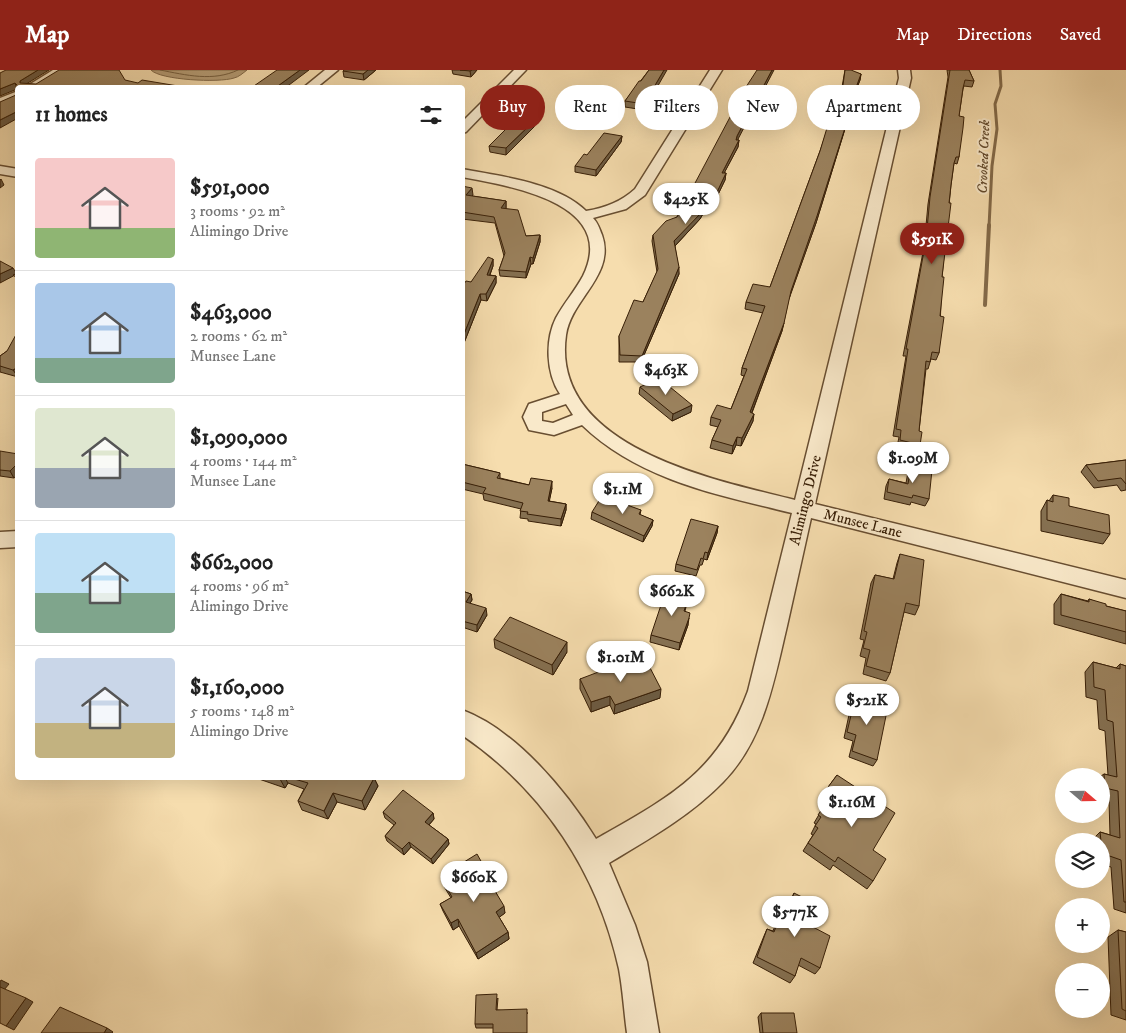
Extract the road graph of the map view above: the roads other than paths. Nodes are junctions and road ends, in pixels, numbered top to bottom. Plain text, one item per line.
1 (61, 70) edge
2 (332, 70) edge
3 (520, 70) edge
4 (716, 70) edge
5 (904, 70) edge
6 (34, 85) edge
7 (312, 85) edge
8 (15, 96) edge
9 (0, 103) edge
10 (465, 126) edge
11 (0, 170) edge
12 (15, 172) edge
13 (465, 174) edge
14 (583, 216) junction
15 (571, 397) junction
16 (585, 417) junction
17 (803, 509) junction
18 (15, 539) edge
19 (0, 540) edge
20 (1126, 589) edge
21 (465, 723) edge
22 (592, 857) junction
23 (643, 1033) edge

1 - 6 street
2 - 7 street
3 - 10 street
4 - 14 street
5 - 17 street, Alimingo Drive
8 - 9 street
11 - 12 street
13 - 14 street, Munsee Lane
14 - 15 street, Munsee Lane
15 - 16 street, Munsee Lane
15 - 16 street
16 - 17 street, Munsee Lane
17 - 20 street, Munsee Lane
17 - 22 street, Alimingo Drive
18 - 19 street
21 - 22 street
22 - 23 street

